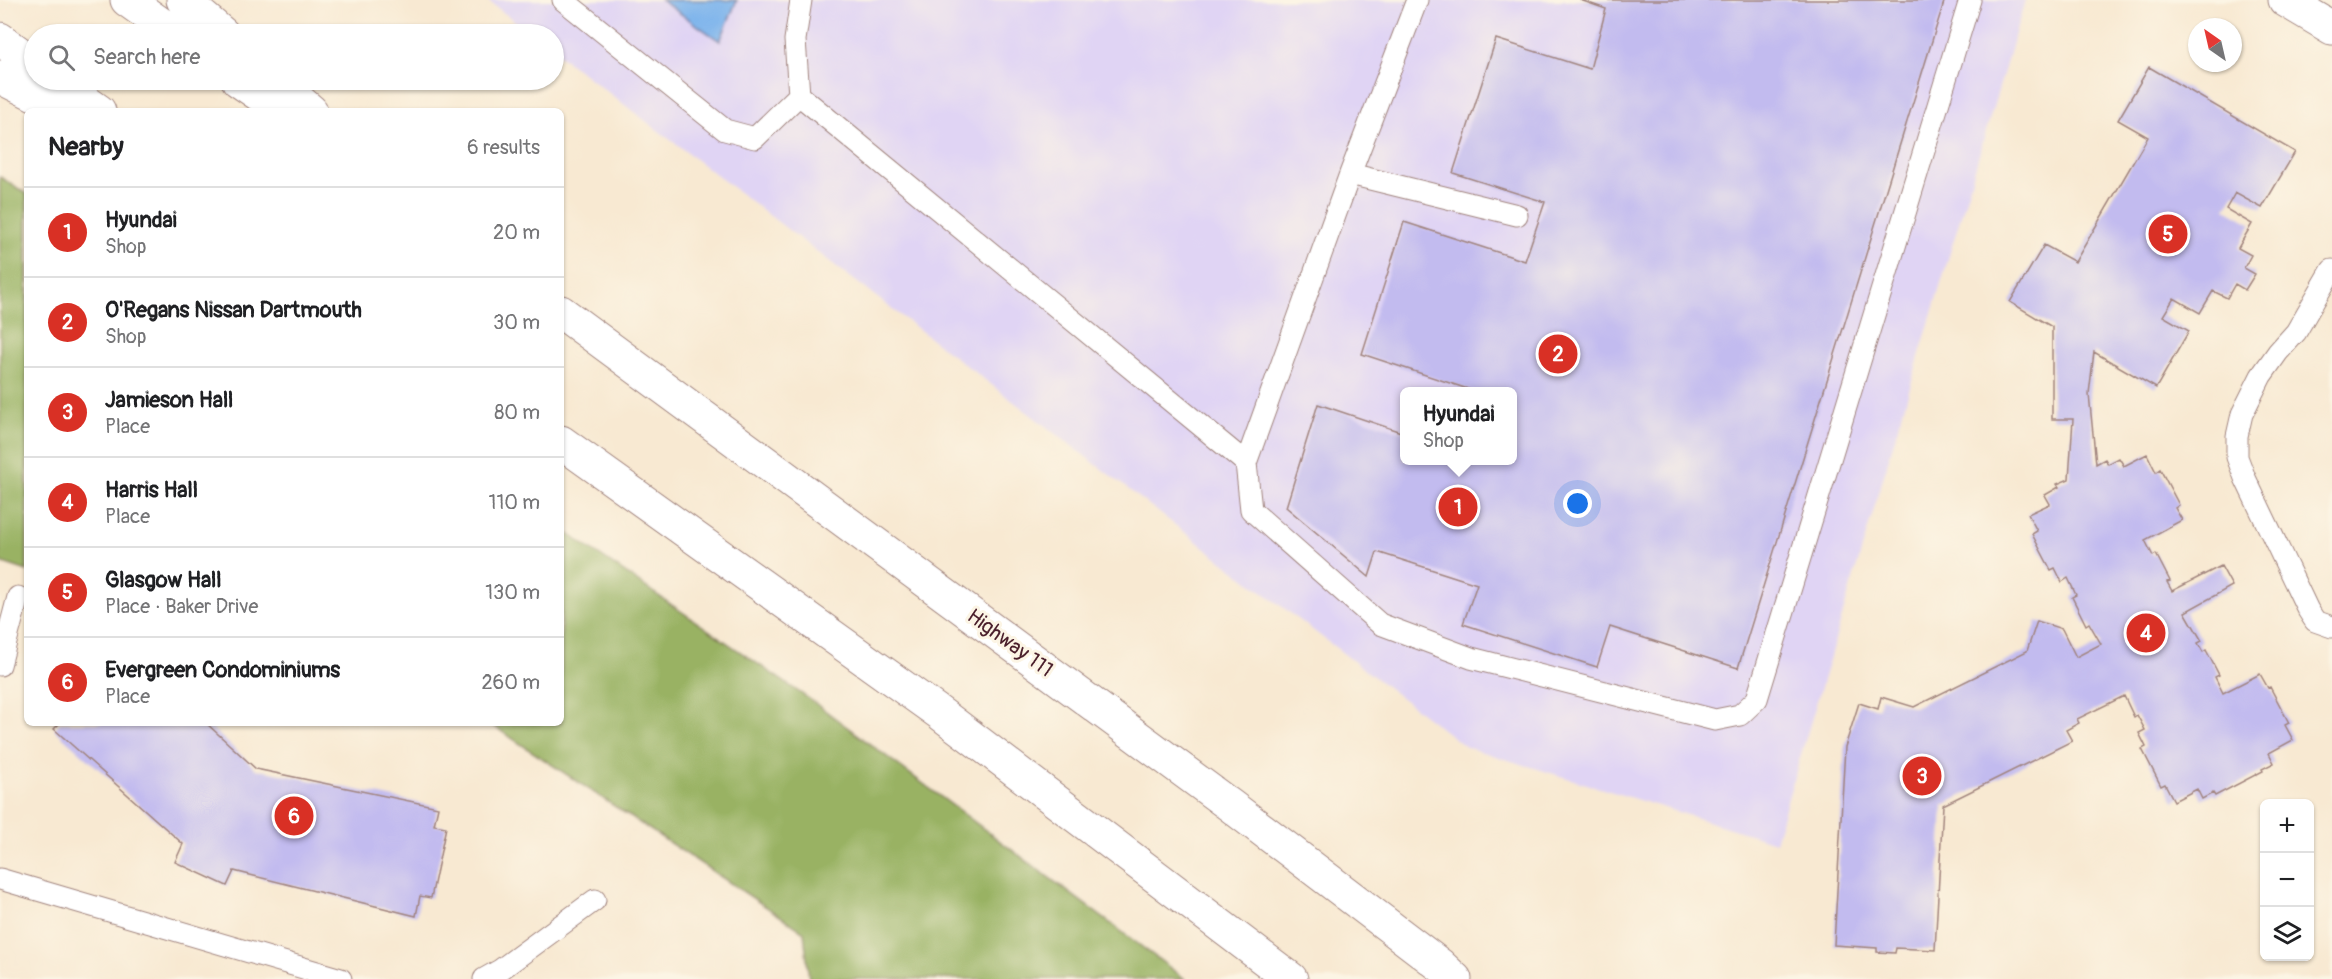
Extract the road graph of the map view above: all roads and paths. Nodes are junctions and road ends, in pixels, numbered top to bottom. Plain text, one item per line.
1 (127, 0) edge
2 (183, 0) edge
3 (562, 0) edge
4 (801, 0) edge
5 (1418, 0) edge
6 (1970, 0) edge
7 (2285, 0) edge
8 (161, 24) edge
9 (211, 24) edge
10 (2332, 28) edge
11 (0, 39) edge
12 (24, 57) edge
13 (0, 77) edge
14 (24, 89) edge
15 (26, 90) edge
16 (70, 90) edge
17 (253, 90) edge
18 (286, 90) edge
19 (798, 95) junction
20 (62, 108) edge
21 (95, 108) edge
22 (279, 108) edge
23 (307, 108) edge
24 (1350, 174) junction
25 (1517, 215) dead end
26 (2332, 270) edge
27 (564, 314) edge
28 (564, 444) edge
29 (1246, 464) junction
30 (18, 597) dead end
31 (2332, 627) edge
32 (0, 665) edge
33 (0, 879) edge
34 (595, 900) dead end
35 (341, 979) edge
36 (484, 979) edge
37 (1291, 979) edge
38 (1455, 979) edge

1 - 8 main road
2 - 9 main road
3 - 19 lane
4 - 19 lane
5 - 24 lane
6 - 29 lane
7 - 10 main road
11 - 12 main road
13 - 14 main road
15 - 20 main road
16 - 21 main road
17 - 22 main road
18 - 23 main road
19 - 29 lane
24 - 25 lane
24 - 29 lane
26 - 31 lane
27 - 38 main road, Highway 111
28 - 37 main road
30 - 32 lane
33 - 35 lane
34 - 36 lane

